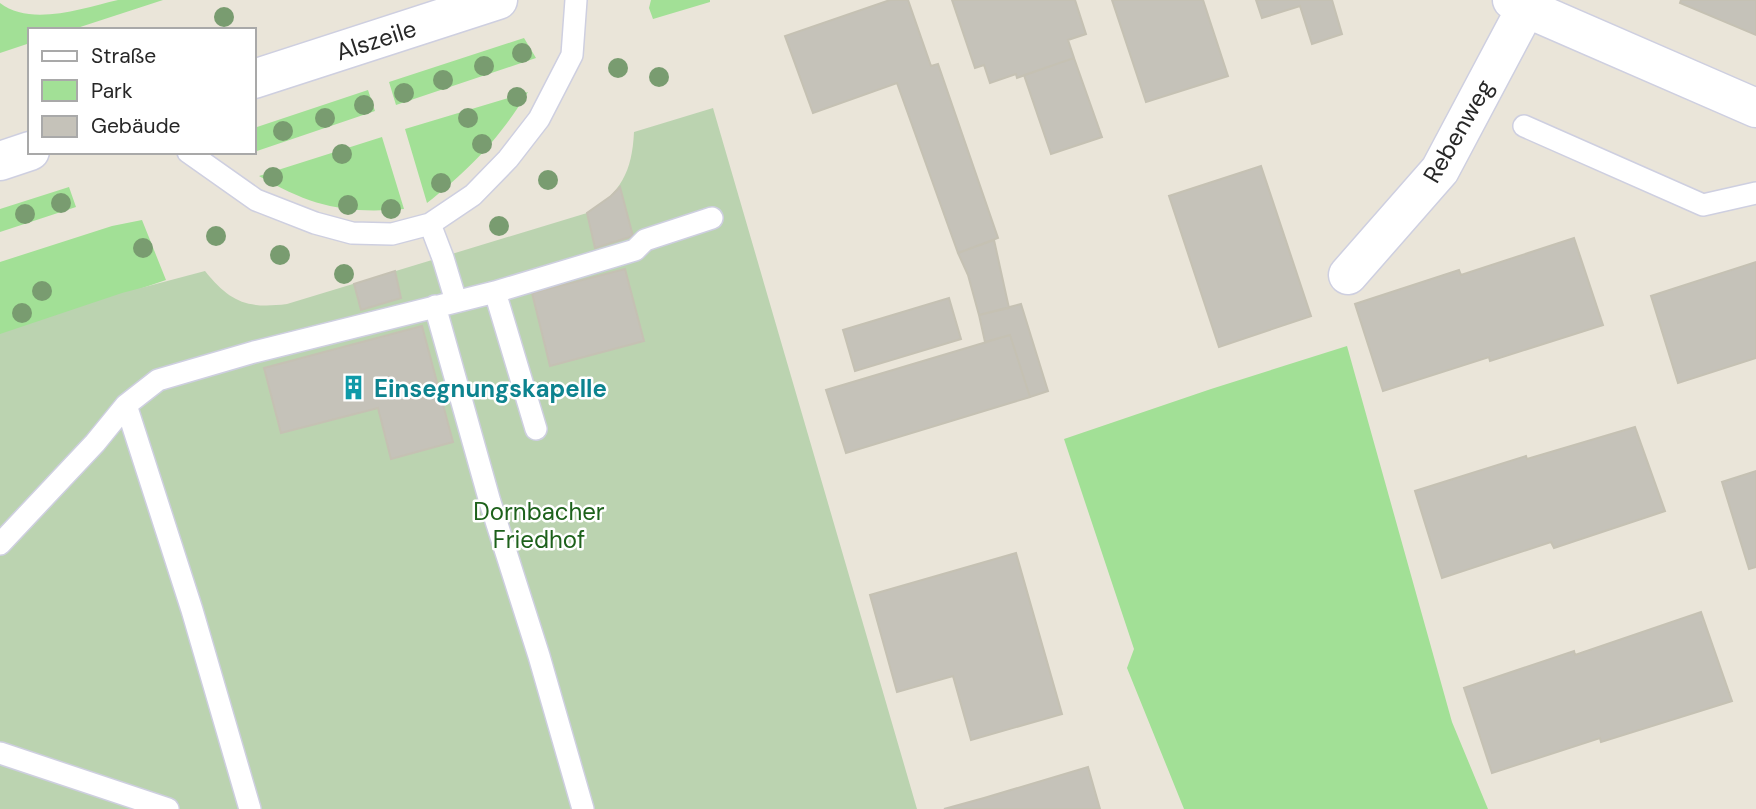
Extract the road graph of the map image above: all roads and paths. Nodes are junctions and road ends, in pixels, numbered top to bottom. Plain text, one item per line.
1 (498, 0) edge
2 (576, 0) edge
3 (1519, 4) edge
4 (256, 78) edge
5 (1756, 108) edge
6 (1524, 126) dead end
7 (28, 152) edge
8 (191, 154) edge
9 (0, 161) edge
10 (1756, 193) edge
11 (712, 218) dead end
12 (430, 224) junction
13 (1348, 275) dead end
14 (495, 292) junction
15 (456, 301) junction
16 (435, 306) junction
17 (127, 405) junction
18 (536, 429) dead end
19 (0, 544) edge
20 (0, 754) edge
21 (168, 809) edge
22 (250, 809) edge
23 (583, 809) edge

1 - 4 street, Alszeile
2 - 12 lane
3 - 5 street
3 - 13 street, Rebenweg
6 - 10 lane
7 - 9 street
8 - 12 lane
11 - 14 lane
12 - 15 lane
14 - 15 lane
14 - 18 lane
15 - 16 lane
16 - 17 lane
16 - 23 lane
17 - 19 lane
17 - 22 lane
20 - 21 lane

